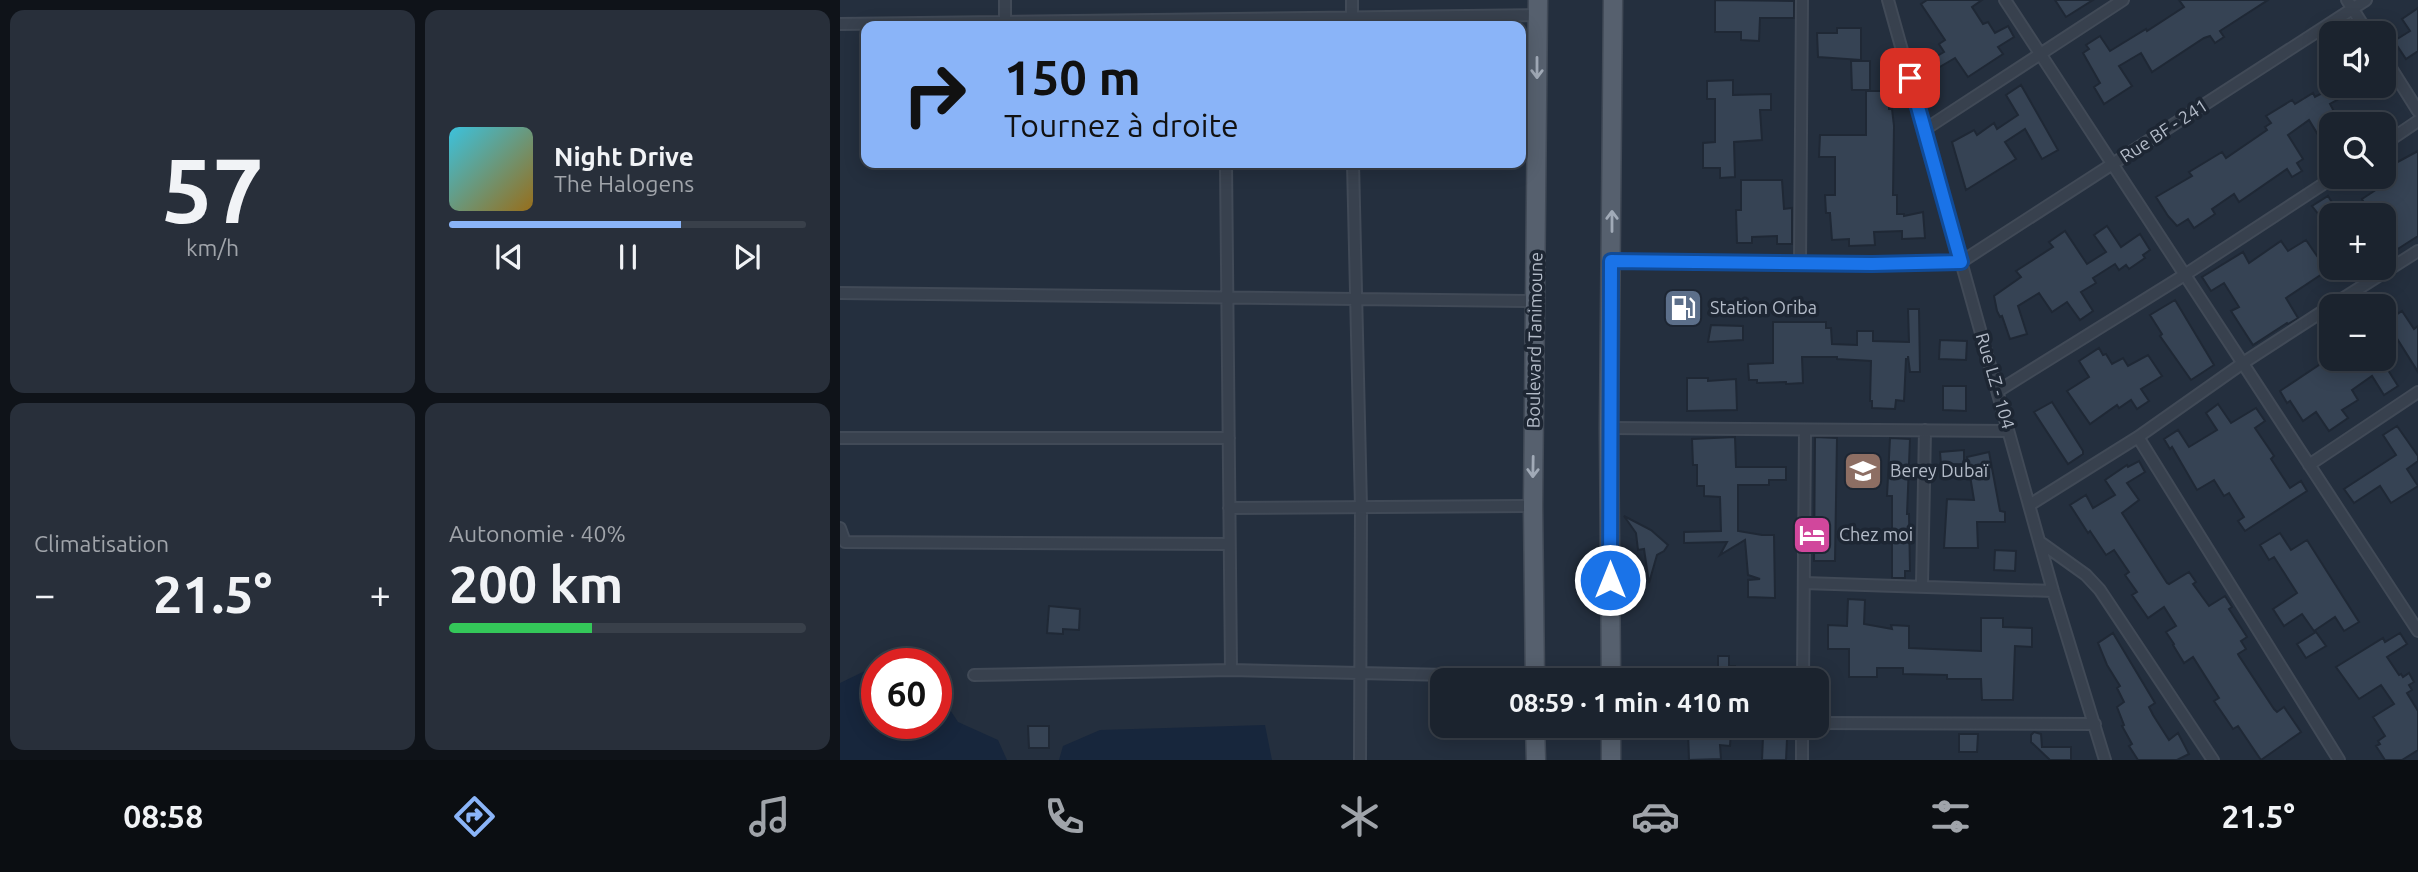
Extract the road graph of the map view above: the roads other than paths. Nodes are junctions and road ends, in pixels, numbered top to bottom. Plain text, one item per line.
1 (1005, 0) edge
2 (1352, 0) edge
3 (1613, 0) edge
4 (1802, 0) edge
5 (1888, 0) edge
6 (2005, 0) edge
7 (2123, 0) edge
8 (2366, 0) edge
9 (2350, 4) edge
10 (1538, 7) edge
11 (1005, 21) edge
12 (1352, 21) edge
13 (1364, 21) edge
14 (2361, 21) edge
15 (840, 24) edge
16 (861, 24) edge
17 (2042, 55) junction
18 (2396, 76) edge
19 (2418, 111) edge
20 (2418, 121) edge
21 (1924, 130) junction
22 (2396, 136) edge
23 (2113, 164) junction
24 (1226, 168) edge
25 (1353, 168) edge
26 (2319, 187) edge
27 (2418, 251) edge
28 (1611, 261) junction
29 (1800, 262) junction
30 (1961, 262) junction
31 (2186, 274) junction
32 (840, 293) edge
33 (2350, 294) edge
34 (1226, 298) junction
35 (1354, 299) junction
36 (1535, 301) junction
37 (2319, 314) edge
38 (2243, 363) junction
39 (1998, 391) junction
40 (2418, 393) edge
41 (1609, 428) junction
42 (1805, 430) junction
43 (1925, 430) junction
44 (2008, 430) junction
45 (2137, 437) junction
46 (840, 438) edge
47 (1229, 438) junction
48 (2309, 465) junction
49 (2031, 504) junction
50 (1533, 506) junction
51 (1361, 507) junction
52 (1229, 509) junction
53 (840, 528) edge
54 (2040, 542) junction
55 (1228, 544) junction
56 (1804, 583) junction
57 (1922, 585) junction
58 (2053, 591) junction
59 (2418, 631) edge
60 (1535, 668) edge
61 (1611, 668) edge
62 (1803, 668) edge
63 (1231, 670) junction
64 (1359, 673) junction
65 (974, 675) dead end
66 (1430, 675) edge
67 (1829, 723) edge
68 (2095, 724) junction
69 (1535, 738) edge
70 (1611, 738) edge
71 (1802, 738) edge
72 (1360, 760) edge
73 (1536, 760) edge
74 (1611, 760) edge
75 (1802, 760) edge
76 (2105, 760) edge
77 (2213, 760) edge
78 (2339, 760) edge

1 - 11 street
2 - 12 street
28 -> 3 main road
4 - 29 street
5 - 21 street, Rue LZ - 104
6 - 17 street
7 - 17 street
8 - 9 street, Rue BF - 241
9 - 14 street
9 - 23 street, Rue BF - 241
10 - 13 street
10 -> 36 main road, Boulevard Tanimoune
15 - 16 street
17 - 21 street
17 - 23 street
18 - 19 street
20 - 22 street
21 - 30 street, Rue LZ - 104
23 - 30 street, Rue BF - 241
23 - 31 street
24 - 34 street
25 - 35 street
26 - 31 street
27 - 33 street
28 - 29 street
28 - 41 main road
29 - 30 street
30 - 39 street, Rue LZ - 104
31 - 38 street
31 - 39 street
32 - 34 street
34 - 35 street
34 - 47 street
35 - 36 street
35 - 51 street
36 -> 50 main road, Boulevard Tanimoune
37 - 38 street
38 - 45 street
38 - 48 street
39 - 44 street, Rue LZ - 104
40 - 48 street
41 - 42 street
41 - 61 main road
42 - 43 street
42 - 56 street
43 - 44 street
43 - 57 street
44 - 49 street, Rue LZ - 104
45 - 49 street
45 - 78 street
46 - 47 street
47 - 52 street
48 - 59 street
49 - 54 street, Rue LZ - 104
50 - 51 street
50 - 60 main road, Boulevard Tanimoune
51 - 52 street
51 - 64 street
52 - 55 street
53 - 55 street
54 - 58 street, Rue LZ - 104
54 - 77 street
55 - 63 street
56 - 57 street
56 - 62 street
57 - 58 street
58 - 68 street, Rue LZ - 104
63 - 64 street
63 - 65 street
64 - 66 street
64 - 72 street
67 - 68 street
68 - 76 street, Rue LZ - 104
69 - 73 main road
70 - 74 main road
71 - 75 street

